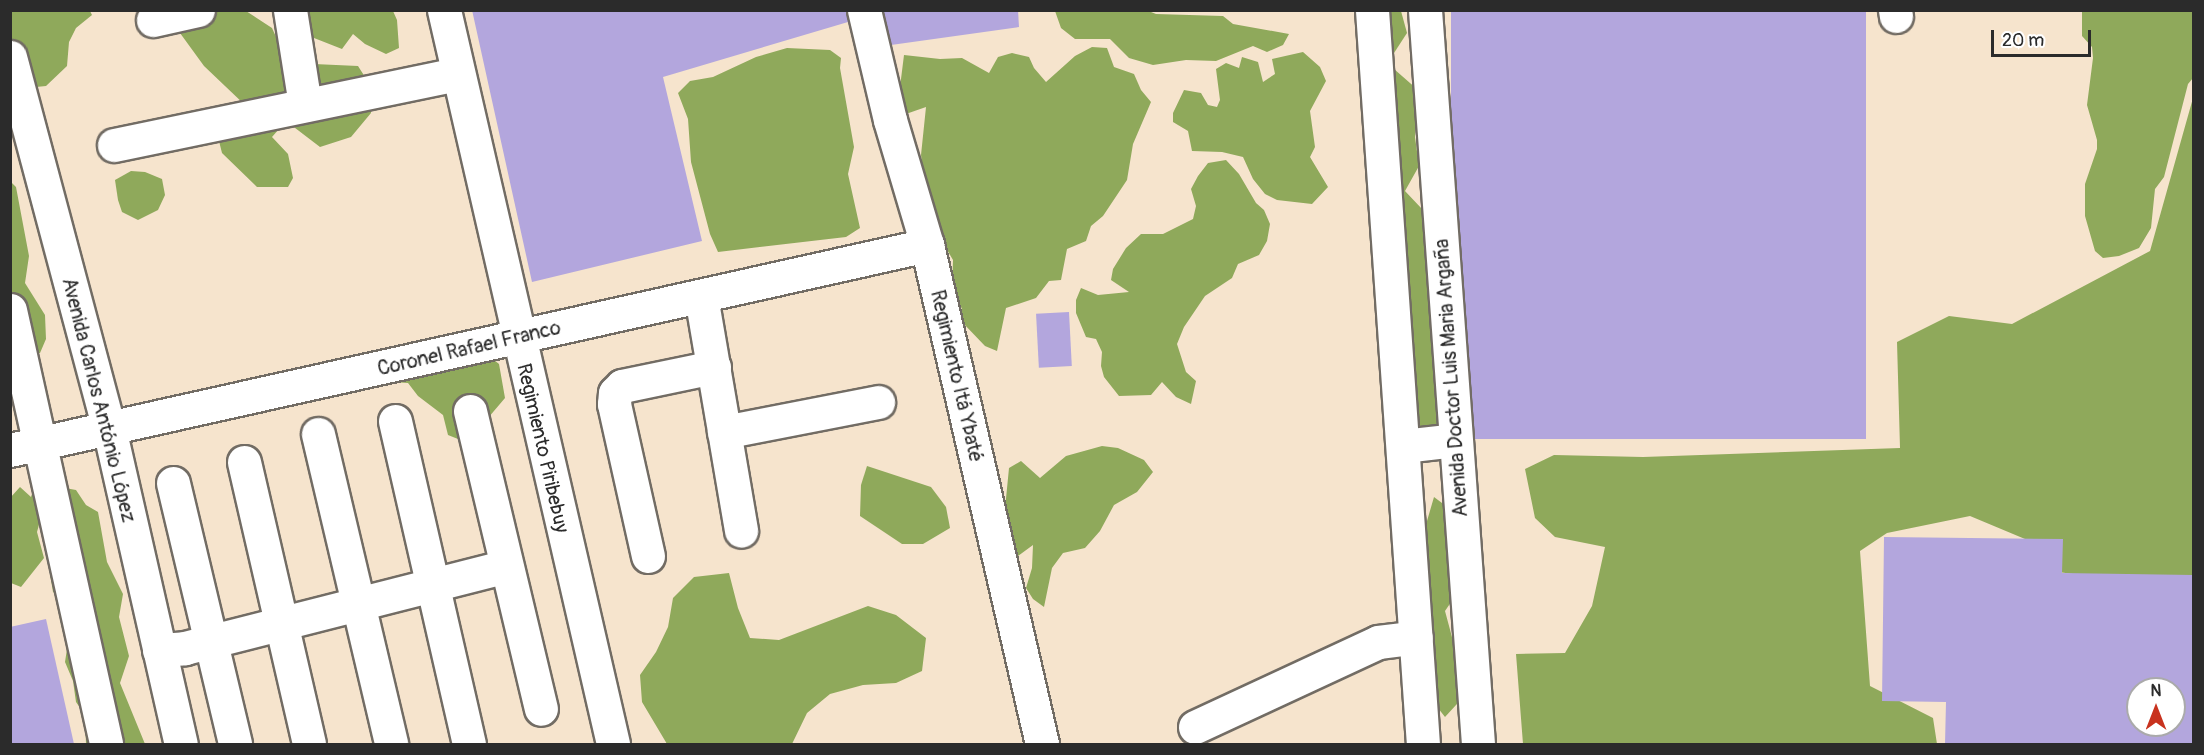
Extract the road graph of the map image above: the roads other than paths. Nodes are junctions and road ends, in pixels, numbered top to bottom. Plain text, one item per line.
1 (198, 10) edge
2 (290, 10) edge
3 (444, 10) edge
4 (864, 10) edge
5 (1372, 10) edge
6 (1425, 10) edge
7 (153, 20) dead end
8 (10, 57) edge
9 (458, 74) junction
10 (305, 105) junction
11 (114, 145) dead end
12 (927, 245) junction
13 (700, 296) junction
14 (10, 310) edge
15 (517, 337) junction
16 (714, 367) junction
17 (878, 402) dead end
18 (470, 411) dead end
19 (395, 421) dead end
20 (109, 429) junction
21 (724, 432) junction
22 (318, 434) dead end
23 (1455, 440) junction
24 (26, 446) edge
25 (1402, 446) junction
26 (244, 462) dead end
27 (173, 483) dead end
28 (741, 531) dead end
29 (648, 556) dead end
30 (506, 566) junction
31 (431, 584) junction
32 (358, 603) junction
33 (280, 623) junction
34 (1416, 637) junction
35 (210, 641) junction
36 (159, 651) junction
37 (541, 709) dead end
38 (1195, 727) dead end
39 (106, 744) edge
40 (181, 744) edge
41 (235, 744) edge
42 (309, 744) edge
43 (391, 744) edge
44 (469, 744) edge
45 (613, 744) edge
46 (1042, 744) edge
47 (1423, 744) edge
48 (1478, 744) edge

1 - 7 street
2 - 10 street
3 - 9 street, Regimiento Piribebuy
4 - 12 street, Regimiento Itá Ybaté
5 - 25 street
6 - 23 street, Avenida Doctor Luis Maria Argaña
8 - 20 street, Avenida Carlos António López
9 - 10 street
9 - 15 street, Regimiento Piribebuy
10 - 11 street
12 - 13 street, Coronel Rafael Franco
12 - 46 street, Regimiento Itá Ybaté
13 - 15 street, Coronel Rafael Franco
13 - 16 street
14 - 24 street
15 - 20 street, Coronel Rafael Franco
15 - 45 street, Regimiento Piribebuy
16 - 21 street
16 - 29 street
17 - 21 street
18 - 30 street
19 - 31 street
20 - 24 street, Coronel Rafael Franco
20 - 36 street, Avenida Carlos António López
21 - 28 street
22 - 32 street
23 - 25 street
23 - 48 street, Avenida Doctor Luis Maria Argaña
24 - 39 street
25 - 34 street
26 - 33 street
27 - 35 street
30 - 31 street
30 - 37 street
31 - 32 street
31 - 44 street
32 - 33 street
32 - 43 street
33 - 35 street
33 - 42 street
34 - 38 street
34 - 47 street
35 - 36 street
35 - 41 street
36 - 40 street, Avenida Carlos António López

